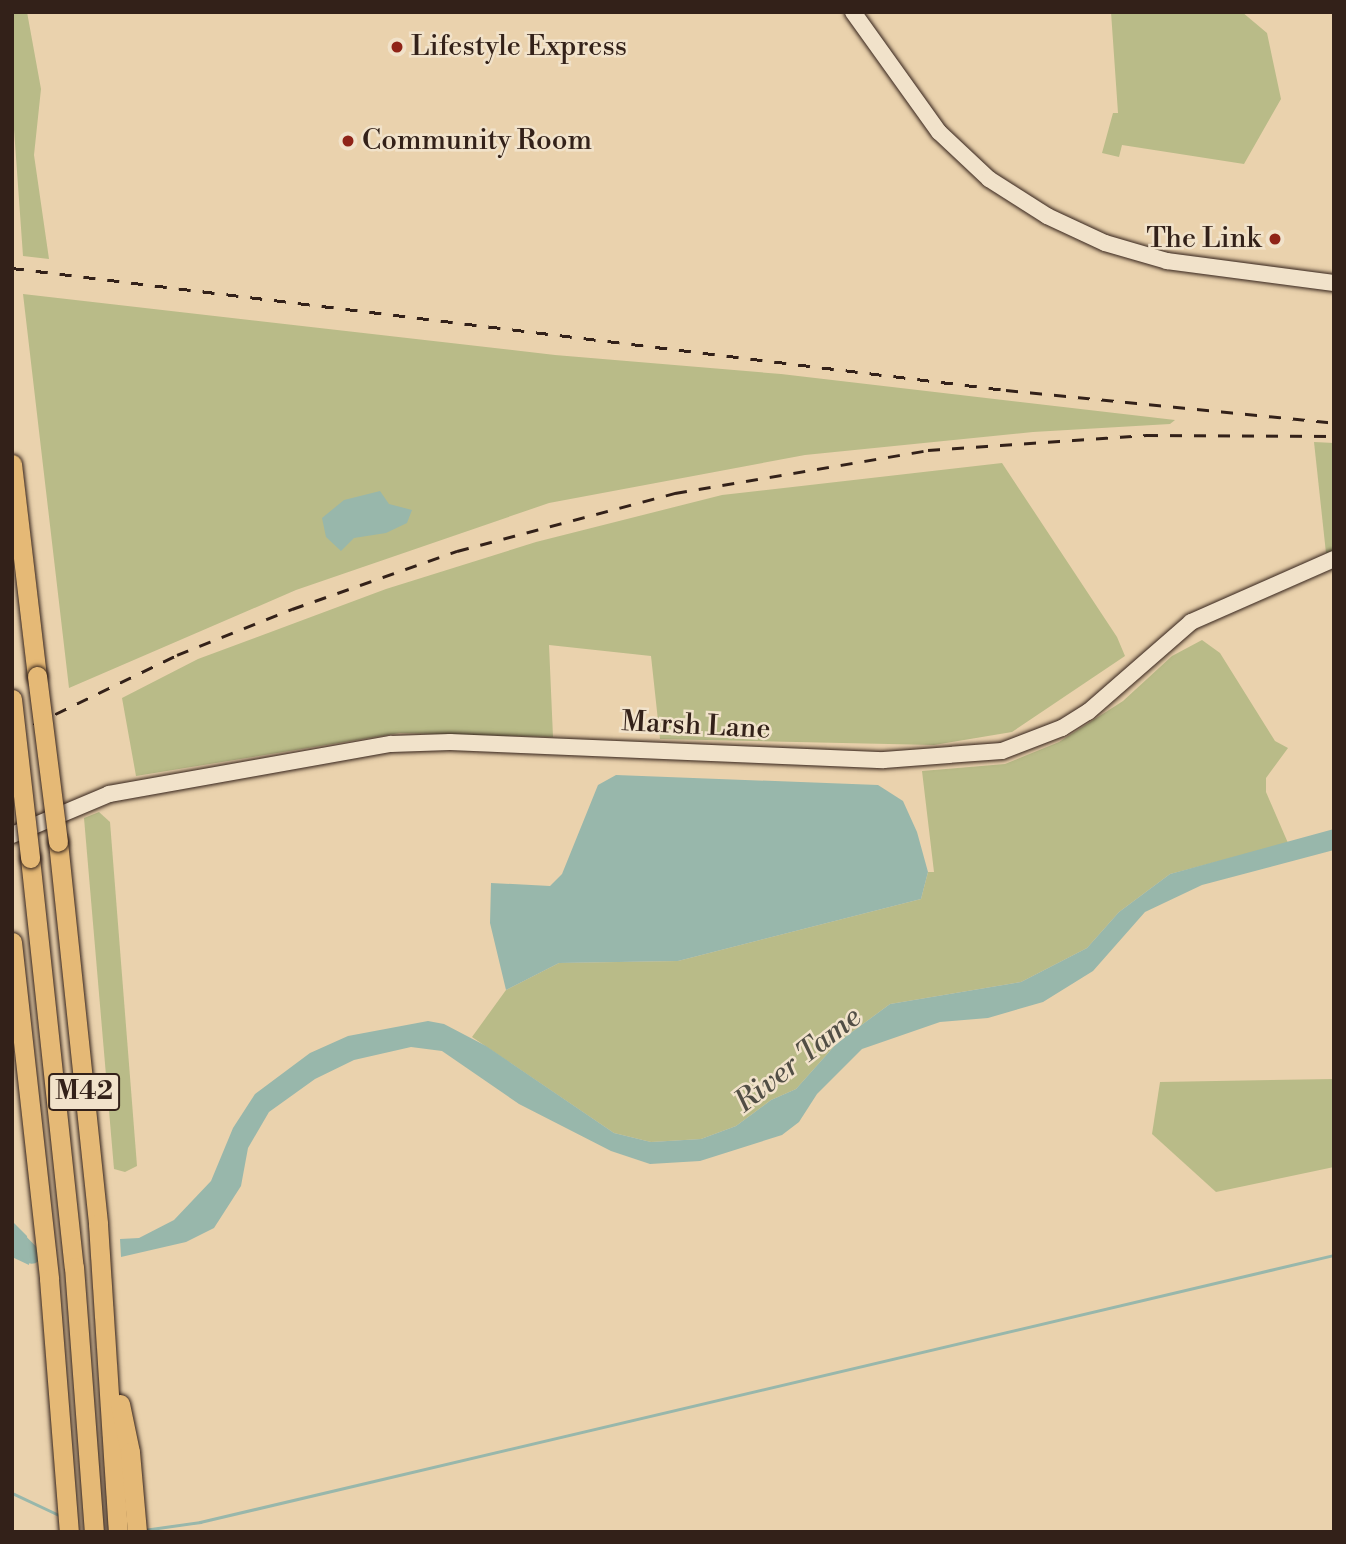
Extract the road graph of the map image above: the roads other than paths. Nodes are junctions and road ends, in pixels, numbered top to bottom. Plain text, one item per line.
1 (853, 12) edge
2 (1334, 283) edge
3 (12, 464) edge
4 (1334, 559) edge
5 (12, 699) edge
6 (12, 835) edge
7 (12, 942) edge
8 (123, 1519) edge
9 (69, 1532) edge
10 (94, 1532) edge
11 (137, 1532) edge

1 - 2 main road
3 - 8 highway, M42, bridge
4 - 6 main road, Marsh Lane
5 - 10 highway, bridge
7 - 9 highway, M42
8 - 11 highway

